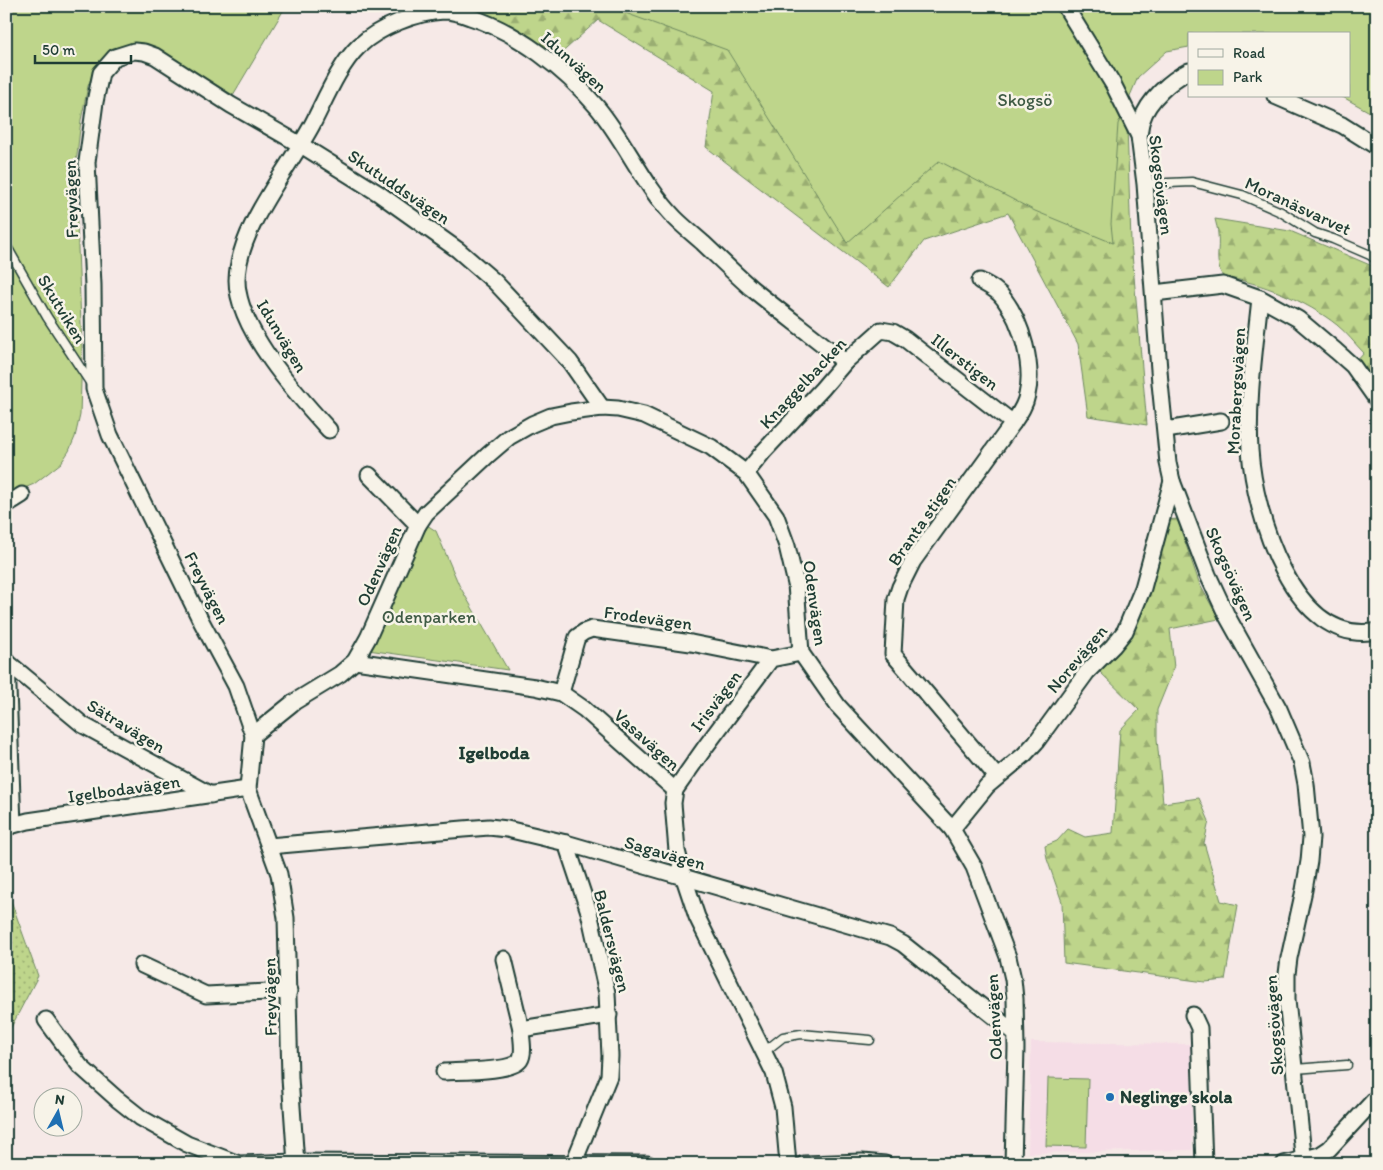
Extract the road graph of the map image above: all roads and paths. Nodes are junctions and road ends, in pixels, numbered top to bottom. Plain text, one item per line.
1 (1065, 6) edge
2 (134, 51) joint
3 (1188, 72) edge
4 (1280, 98) edge
5 (1139, 136) junction
6 (301, 144) junction
7 (1377, 147) edge
8 (1146, 184) junction
9 (6, 244) edge
10 (1377, 260) edge
11 (980, 281) dead end
12 (1154, 293) junction
13 (1260, 298) junction
14 (893, 332) joint
15 (845, 362) junction
16 (94, 389) junction
17 (1377, 400) edge
18 (602, 408) junction
19 (1221, 421) dead end
20 (1013, 423) junction
21 (329, 430) dead end
22 (1166, 430) junction
23 (746, 473) junction
24 (369, 476) dead end
25 (1172, 481) junction
26 (22, 495) dead end
27 (6, 505) edge
28 (418, 526) junction
29 (1377, 632) edge
30 (801, 653) junction
31 (771, 659) junction
32 (7, 661) edge
33 (355, 661) junction
34 (561, 693) junction
35 (252, 734) junction
36 (997, 777) junction
37 (248, 789) junction
38 (675, 790) junction
39 (211, 795) junction
40 (9, 826) edge
41 (952, 829) junction
42 (566, 844) junction
43 (269, 846) junction
44 (684, 878) junction
45 (504, 959) dead end
46 (142, 964) dead end
47 (289, 991) junction
48 (609, 1015) junction
49 (1193, 1015) dead end
50 (46, 1020) dead end
51 (520, 1029) junction
52 (1015, 1033) junction
53 (870, 1040) dead end
54 (764, 1052) junction
55 (1347, 1065) dead end
56 (1295, 1068) junction
57 (444, 1072) dead end
58 (1377, 1097) edge
59 (1304, 1161) edge
60 (574, 1162) junction
61 (296, 1163) edge
62 (239, 1164) edge
63 (648, 1164) edge
64 (788, 1164) edge
65 (804, 1164) edge
66 (886, 1164) edge
67 (1013, 1164) edge
68 (1204, 1164) edge
69 (1284, 1164) edge

1 - 5 street, Skogsövägen
2 - 6 street, Skutuddsvägen
2 - 16 street, Freyvägen
3 - 5 street
4 - 7 street
5 - 8 street, Skogsövägen
6 - 15 street, Idunvägen
6 - 18 street, Skutuddsvägen
6 - 21 street, Idunvägen
8 - 10 lane, Moranäsvarvet
8 - 12 street, Skogsövägen
9 - 16 lane, Skutviken
11 - 20 street, Branta stigen
12 - 13 street
12 - 22 street, Skogsövägen
13 - 17 street
13 - 29 street, Morabergsvägen
14 - 15 street, Knaggelbacken
14 - 20 street, Illerstigen
15 - 23 street, Knaggelbacken
16 - 35 street, Freyvägen
18 - 23 street, Odenvägen
18 - 28 street, Odenvägen
19 - 22 street
20 - 36 street, Branta stigen
22 - 25 street, Skogsövägen
23 - 30 street, Odenvägen
24 - 28 street
25 - 36 street, Norevägen
25 - 56 street, Skogsövägen
26 - 27 street
28 - 33 street, Odenvägen
30 - 31 street
30 - 41 street, Odenvägen
31 - 34 street, Frodevägen
31 - 38 street, Irisvägen
32 - 39 street, Sätravägen
32 - 40 street
33 - 34 street, Vasavägen
33 - 35 street, Odenvägen
34 - 38 street, Vasavägen
35 - 37 street, Freyvägen
36 - 41 street, Norevägen
37 - 39 street, Igelbodavägen
37 - 43 street, Freyvägen
38 - 44 street, Vasavägen
39 - 40 street, Igelbodavägen
41 - 52 street, Odenvägen
42 - 43 street, Sagavägen
42 - 44 street, Sagavägen
42 - 48 street, Baldersvägen
43 - 47 street, Freyvägen
44 - 52 street, Sagavägen
44 - 54 street, Vasavägen
45 - 51 street
46 - 47 street
47 - 61 street, Freyvägen
48 - 51 street
48 - 60 street, Baldersvägen
49 - 68 street
50 - 62 street
51 - 57 street
52 - 67 street, Odenvägen
53 - 54 lane
54 - 64 street, Vasavägen
55 - 56 lane
56 - 59 street, Skogsövägen
58 - 59 street
59 - 69 street
60 - 61 street
60 - 63 street
61 - 62 street
65 - 66 street

